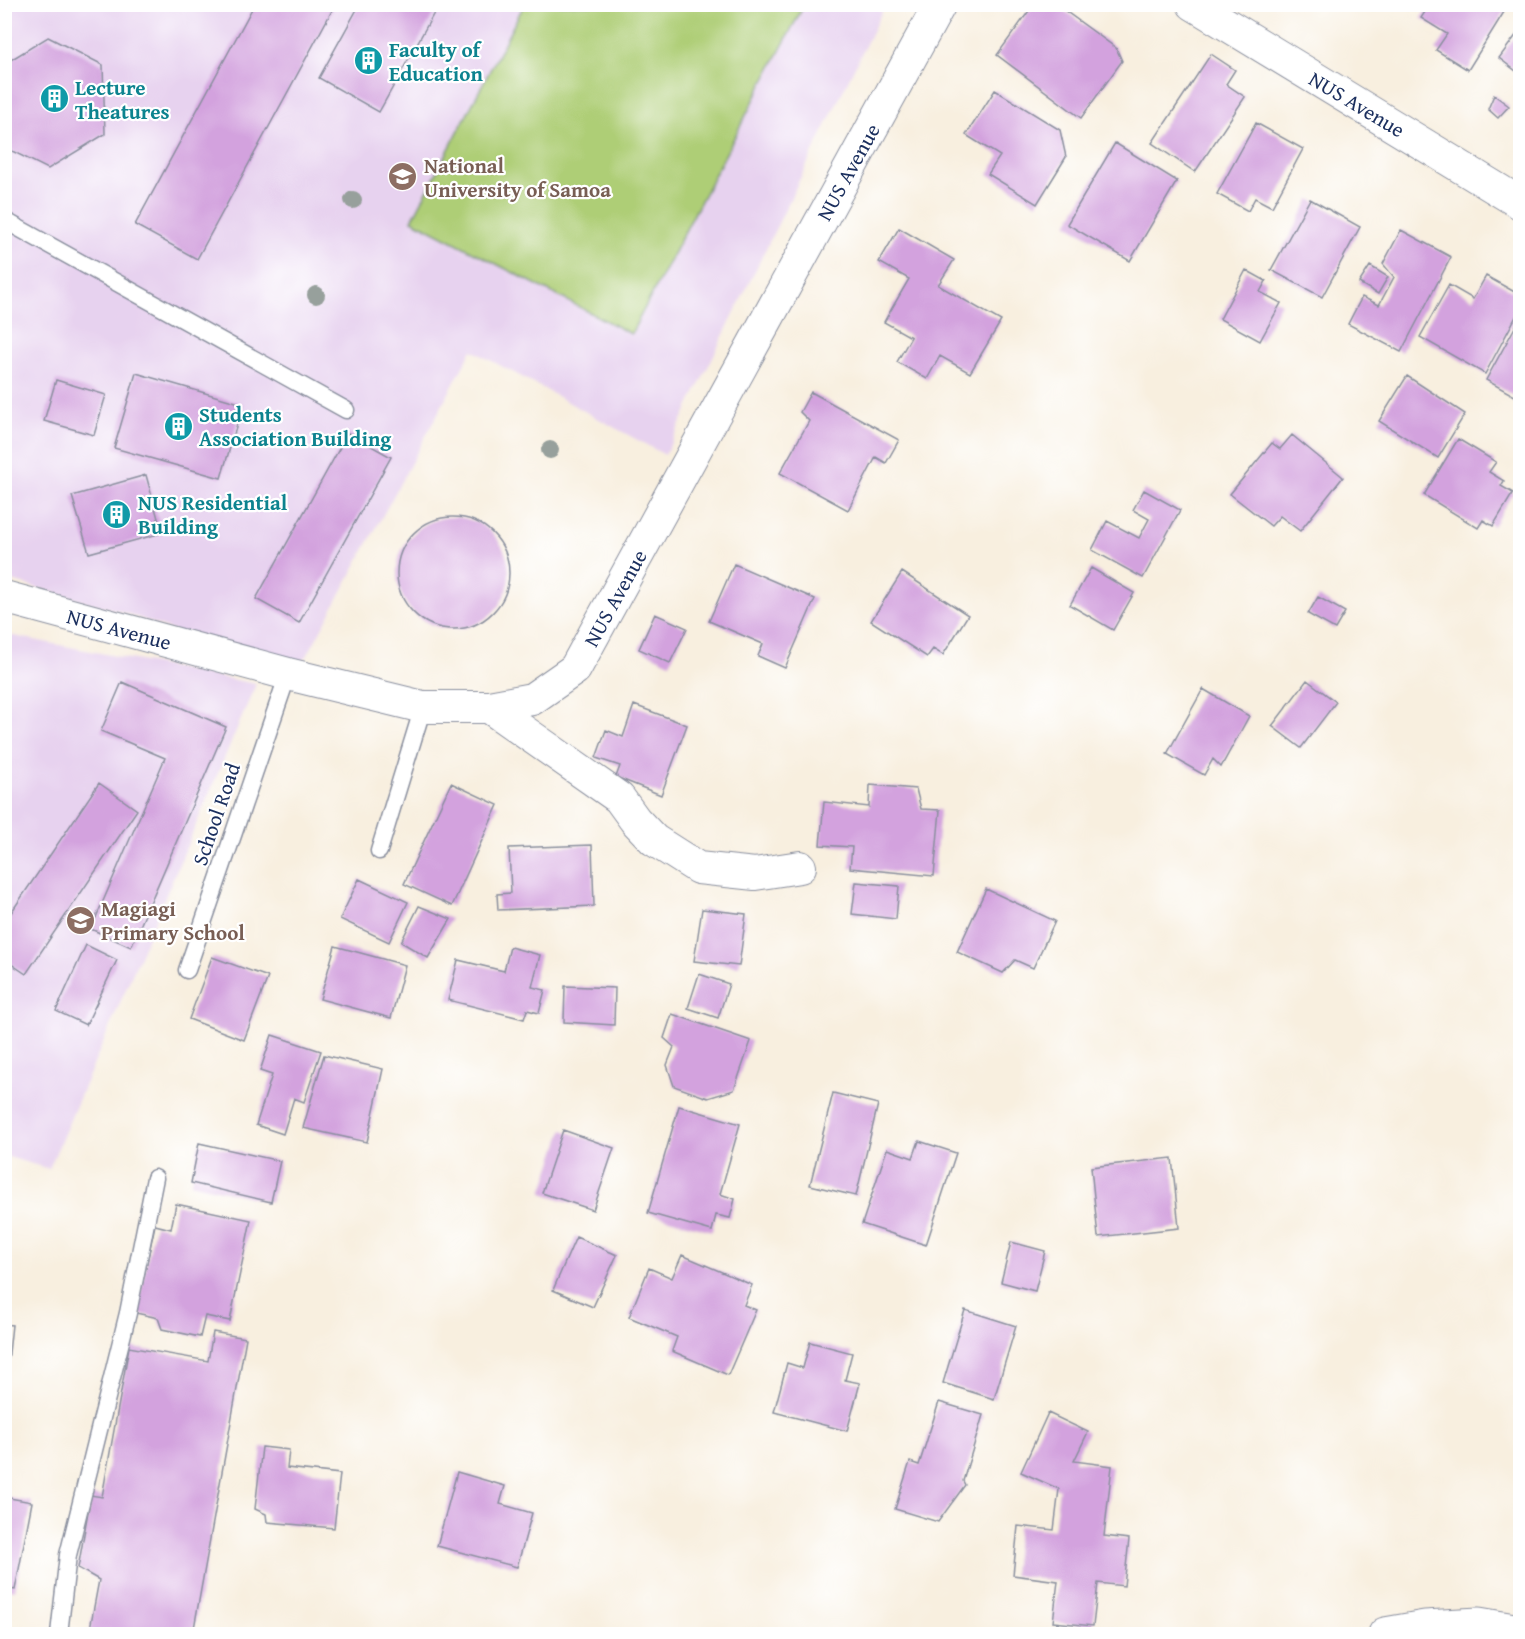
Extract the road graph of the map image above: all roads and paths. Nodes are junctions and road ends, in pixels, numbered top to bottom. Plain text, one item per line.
1 (940, 4) edge
2 (1192, 4) edge
3 (1521, 203) edge
4 (4, 220) edge
5 (346, 410) dead end
6 (4, 597) edge
7 (288, 674) junction
8 (423, 707) junction
9 (489, 707) junction
10 (379, 851) dead end
11 (800, 867) dead end
12 (187, 970) dead end
13 (155, 1178) dead end
14 (1521, 1631) edge
15 (59, 1635) edge
16 (1385, 1635) edge

1 - 9 street, NUS Avenue
2 - 3 street, NUS Avenue
4 - 5 lane
6 - 7 street, NUS Avenue
7 - 8 street, NUS Avenue
7 - 12 lane, School Road
8 - 9 street, NUS Avenue
8 - 10 lane
9 - 11 street
13 - 15 lane
14 - 16 street

